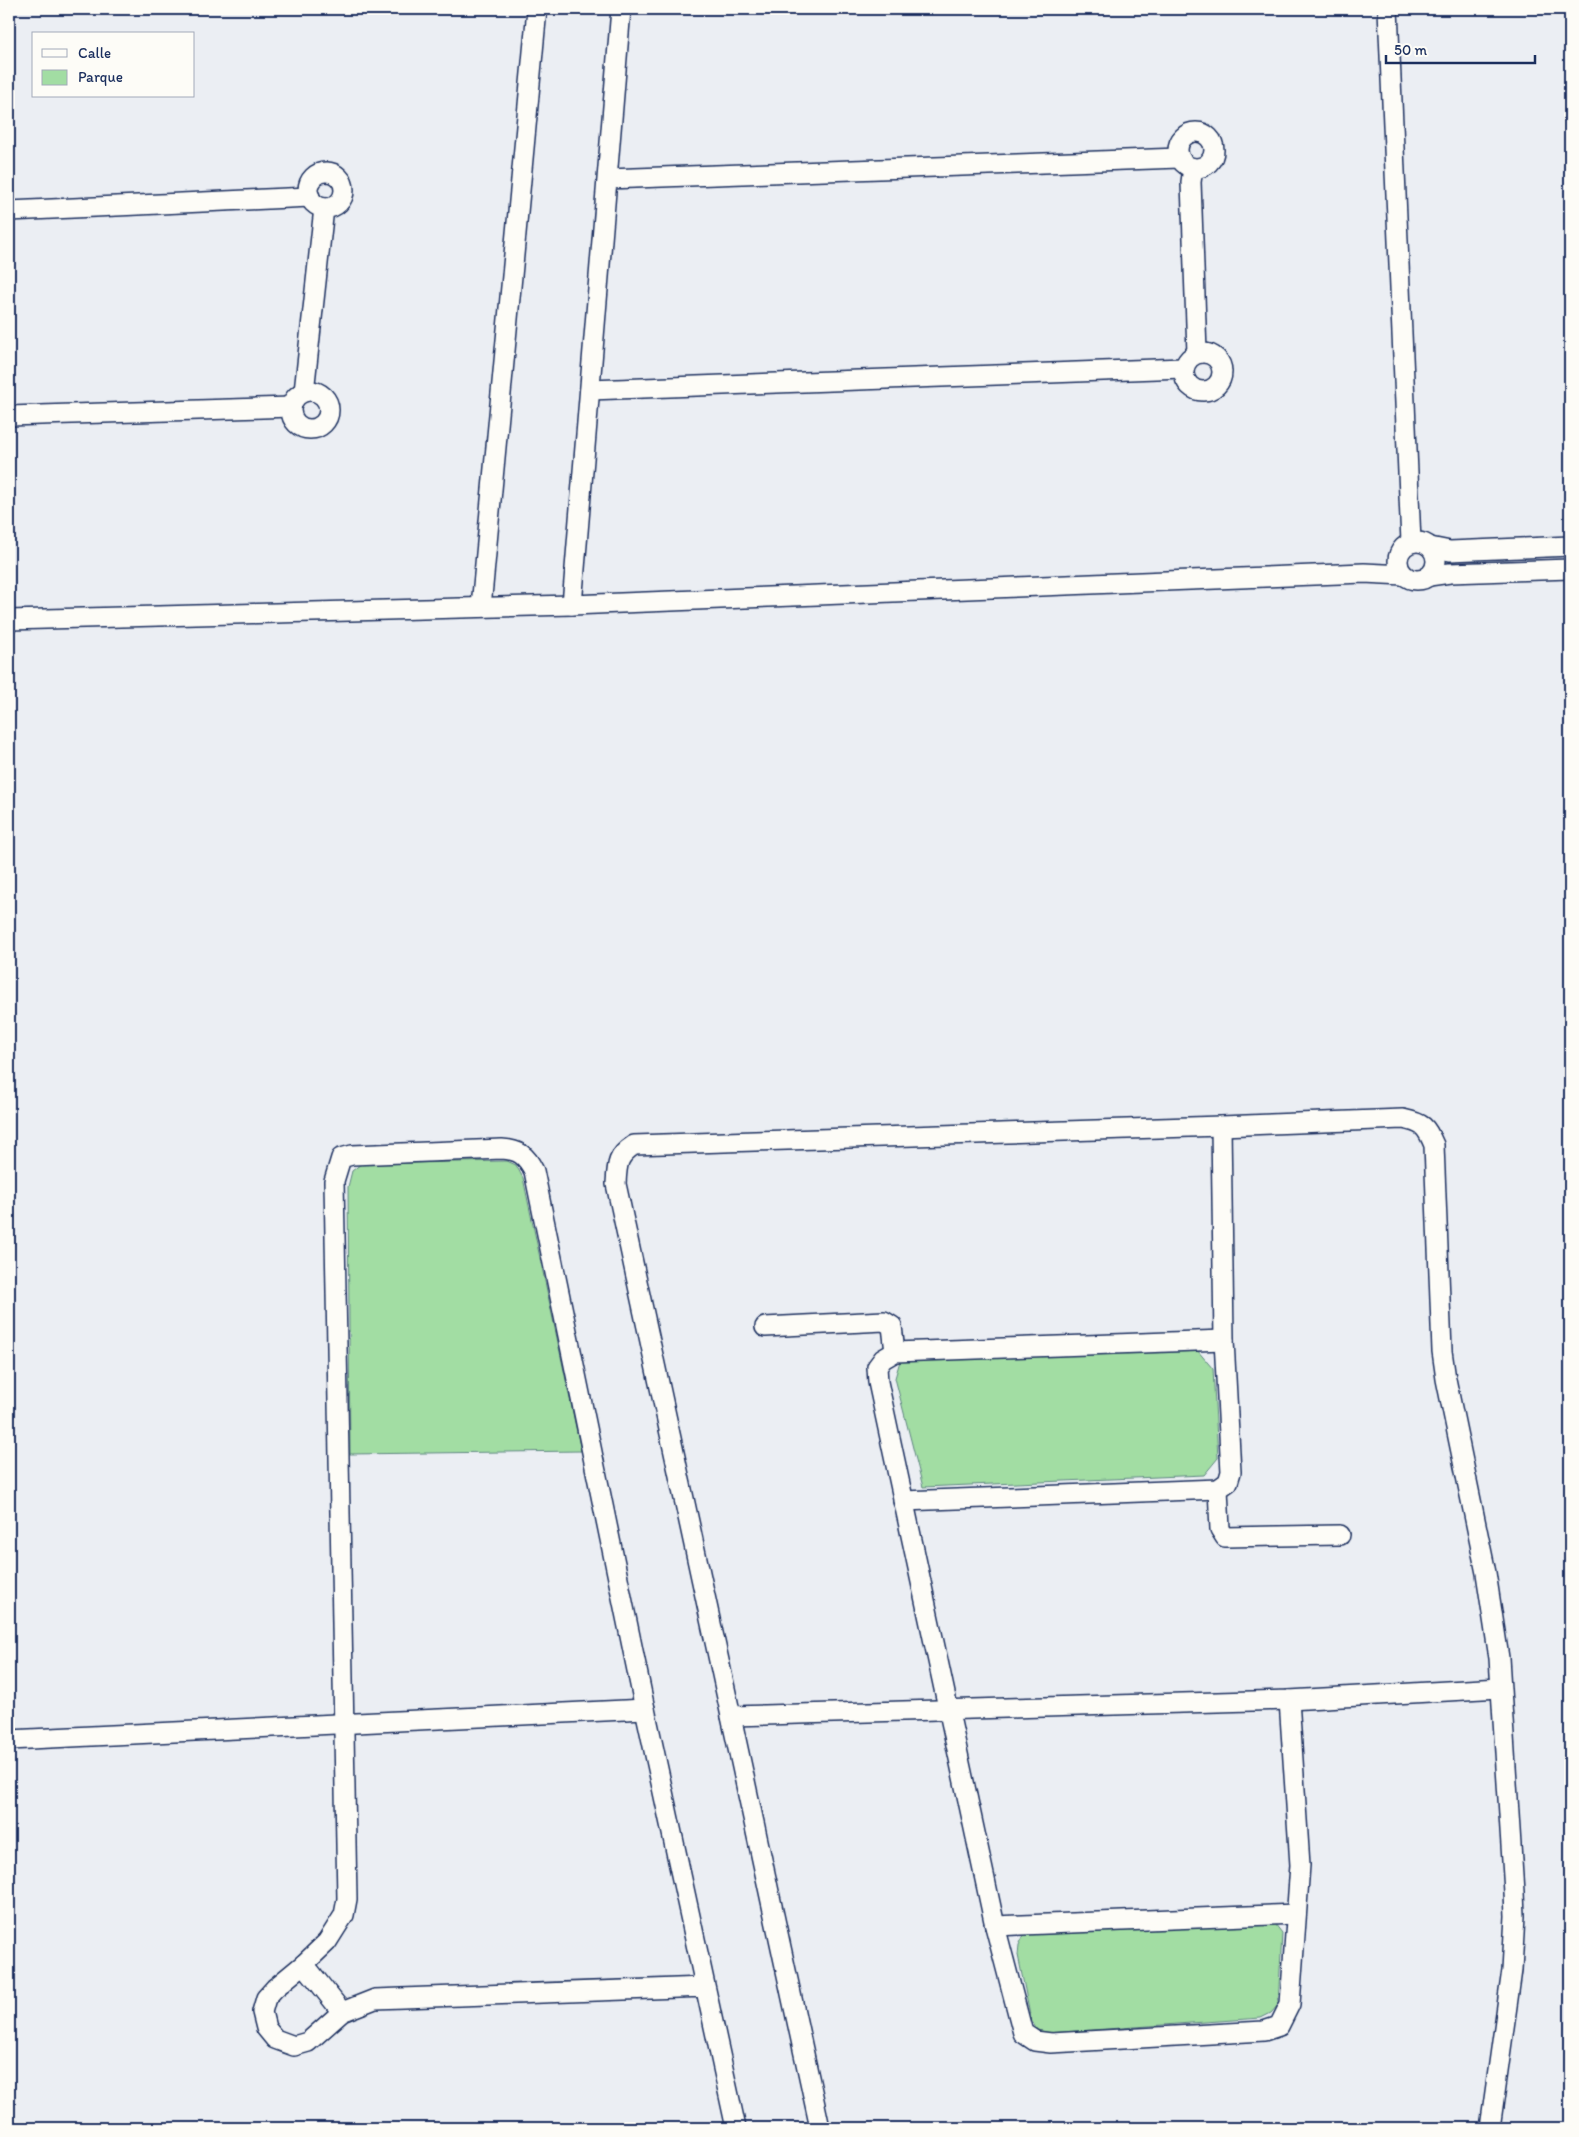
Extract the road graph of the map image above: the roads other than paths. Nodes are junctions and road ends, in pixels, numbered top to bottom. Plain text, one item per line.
1 (537, 9) edge
2 (621, 9) edge
3 (1388, 9) edge
4 (608, 179) junction
5 (9, 211) edge
6 (1197, 353) junction
7 (1184, 368) junction
8 (590, 390) junction
9 (304, 392) junction
10 (291, 407) junction
11 (9, 416) edge
12 (1570, 546) edge
13 (1405, 547) junction
14 (1430, 547) junction
15 (1570, 569) edge
16 (1364, 573) junction
17 (1404, 575) junction
18 (1429, 576) junction
19 (572, 605) junction
20 (481, 607) junction
21 (9, 620) edge
22 (1221, 1126) junction
23 (765, 1327) dead end
24 (1224, 1340) junction
25 (895, 1352) junction
26 (1218, 1489) junction
27 (903, 1501) junction
28 (1340, 1534) dead end
29 (1500, 1688) junction
30 (1289, 1700) junction
31 (645, 1709) junction
32 (949, 1710) junction
33 (731, 1716) junction
34 (344, 1725) junction
35 (9, 1740) edge
36 (1296, 1914) junction
37 (995, 1926) junction
38 (304, 1964) junction
39 (706, 1987) junction
40 (342, 2012) junction
41 (736, 2128) edge
42 (820, 2128) edge
43 (1490, 2128) edge

1 - 20 street
2 - 4 street
3 - 13 street
4 - 6 street
4 - 8 street
5 - 9 street
6 - 7 street
6 - 7 street
7 - 8 street
8 - 19 street
9 - 10 street
9 - 10 street
10 - 11 street
12 - 14 street
13 - 14 street
13 - 16 street
13 - 17 street
14 - 18 street
15 - 18 street
16 - 17 street
16 - 19 street
17 - 18 street
19 - 20 street
20 - 21 street
22 - 24 street
22 - 29 street
22 - 33 street
23 - 25 street
24 - 25 street
24 - 26 street
25 - 27 street
26 - 27 street
26 - 28 street
27 - 32 street
29 - 30 street
29 - 43 street
30 - 32 street
30 - 36 street
31 - 34 street
31 - 34 street
31 - 39 street
32 - 33 street
32 - 37 street
33 - 42 street
34 - 35 street
34 - 38 street
36 - 37 street
36 - 37 street
38 - 40 street
38 - 40 street
39 - 40 street
39 - 41 street

